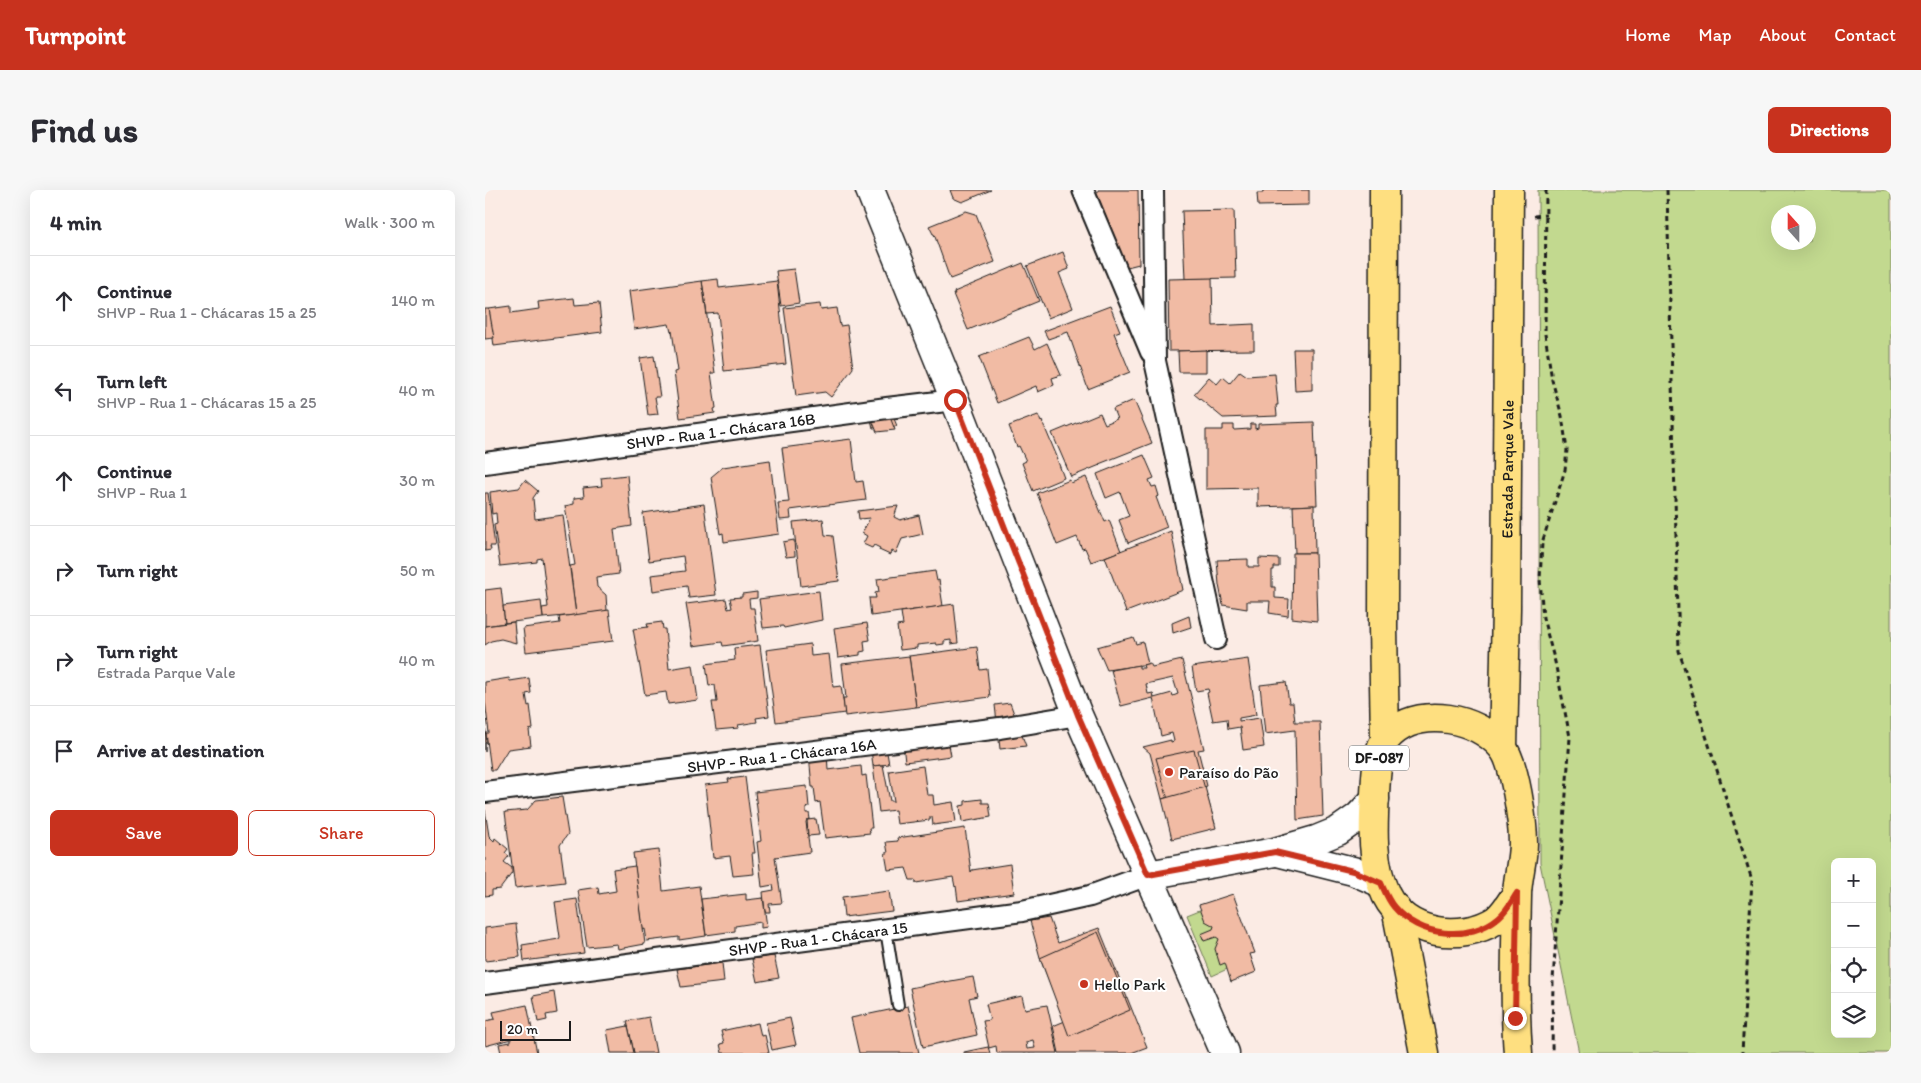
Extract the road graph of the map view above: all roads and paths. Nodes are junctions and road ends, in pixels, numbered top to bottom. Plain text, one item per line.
1 (870, 190) edge
2 (1083, 190) edge
3 (1153, 190) edge
4 (1384, 190) edge
5 (1509, 190) edge
6 (1546, 190) edge
7 (1667, 190) edge
8 (1155, 361) junction
9 (955, 400) junction
10 (485, 463) edge
11 (1216, 639) dead end
12 (1078, 715) junction
13 (1385, 740) junction
14 (1503, 748) junction
15 (485, 792) edge
16 (1375, 799) junction
17 (1275, 852) junction
18 (1148, 875) junction
19 (1381, 883) junction
20 (1517, 893) junction
21 (1396, 908) junction
22 (886, 930) junction
23 (485, 984) edge
24 (899, 1005) dead end
25 (1225, 1053) edge
26 (1424, 1053) edge
27 (1517, 1053) edge
28 (1552, 1053) edge
29 (1742, 1053) edge

1 - 9 street
2 - 8 street
3 - 8 street
4 - 13 main road, DF-087
5 - 14 main road, Estrada Parque Vale / DF-087
6 - 28 path
7 - 29 path
8 - 11 street
9 - 10 street, SHVP - Rua 1 - Chácara 16B
9 - 12 street
12 - 15 street, SHVP - Rua 1 - Chácara 16A
12 - 18 street
13 - 14 main road, DF-087
13 - 16 main road, DF-087
14 - 20 main road, DF-087
16 - 17 street
16 - 19 main road, DF-087
17 - 18 street
17 - 19 street
18 - 22 street, SHVP - Rua 1 - Chácara 15
18 - 25 street
19 - 21 main road, DF-087
20 - 21 main road, DF-087
20 - 27 main road, DF-087
21 - 26 main road, DF-087
22 - 23 street, SHVP - Rua 1 - Chácara 15
22 - 24 lane

